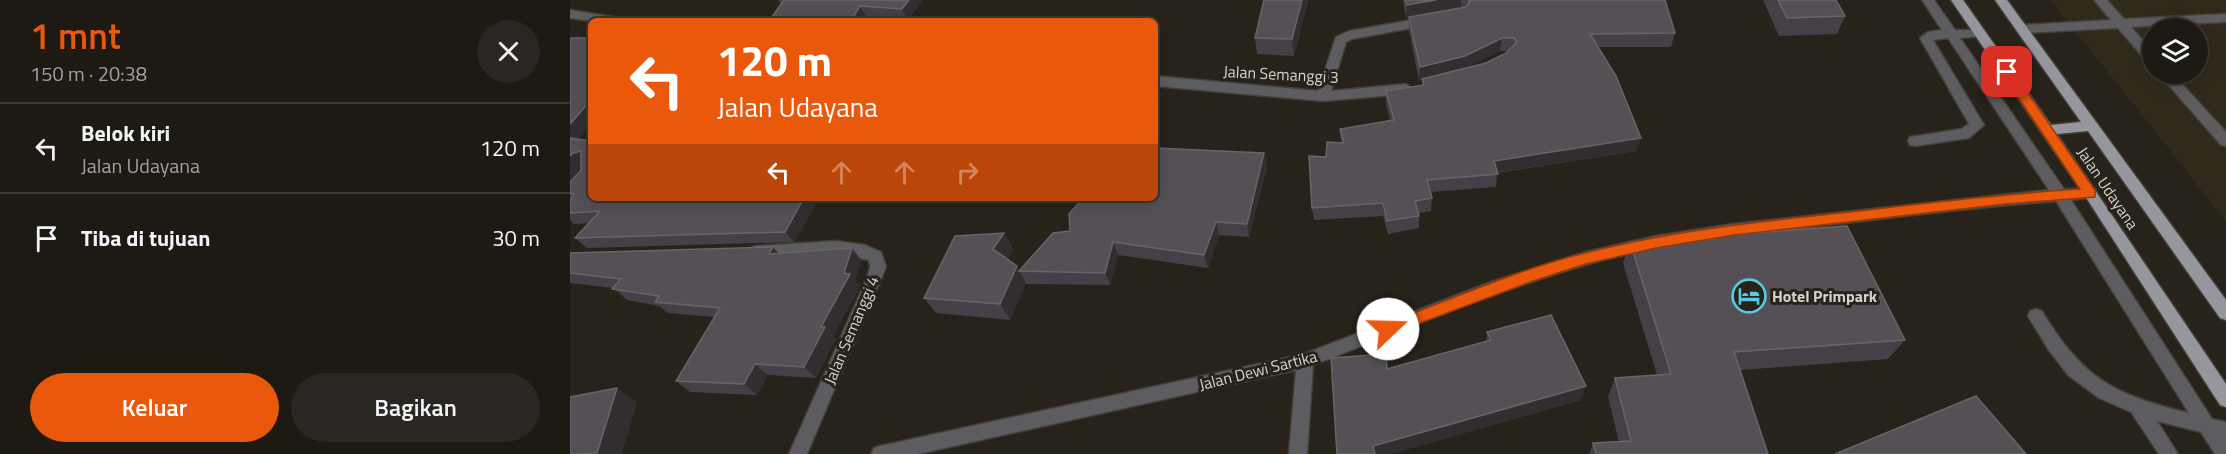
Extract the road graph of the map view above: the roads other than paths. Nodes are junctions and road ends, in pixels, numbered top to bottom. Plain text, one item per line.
1 (1928, 0) edge
2 (1957, 0) edge
3 (2001, 0) edge
4 (2100, 0) edge
5 (570, 15) edge
6 (592, 18) edge
7 (2226, 18) edge
8 (1439, 19) edge
9 (2121, 24) junction
10 (2022, 29) junction
11 (1980, 33) junction
12 (2142, 47) edge
13 (1158, 81) edge
14 (2175, 84) edge
15 (1421, 87) edge
16 (1323, 96) junction
17 (2091, 126) junction
18 (2047, 130) junction
19 (1915, 141) dead end
20 (2226, 141) edge
21 (2090, 193) junction
22 (2060, 196) junction
23 (744, 252) edge
24 (2226, 313) edge
25 (2036, 316) dead end
26 (1305, 361) junction
27 (2226, 399) edge
28 (2136, 405) junction
29 (2206, 425) junction
30 (2226, 430) edge
31 (798, 454) edge
32 (880, 454) edge
33 (1298, 454) edge
34 (2169, 454) edge
35 (2224, 454) edge

1 - 22 street
2 - 11 main road, Jalan Udayana
3 - 10 main road, Jalan Udayana
4 - 9 street
5 - 6 street
7 - 9 street
8 - 16 street
9 - 10 street
9 - 12 street
10 - 17 main road, Jalan Udayana
11 - 18 main road, Jalan Udayana
11 - 19 street
13 - 16 street, Jalan Semanggi 3
14 - 20 street
15 - 16 street, Jalan Semanggi 3
17 - 18 main road
17 - 24 main road, Jalan Udayana
18 - 21 main road, Jalan Udayana
21 - 22 street, Jalan Dewi Sartika
21 - 27 main road, Jalan Udayana
22 - 26 street, Jalan Dewi Sartika
22 - 29 street
23 - 31 street, Jalan Semanggi 4
25 - 28 street
26 - 32 street, Jalan Dewi Sartika
26 - 33 street
28 - 29 street
28 - 34 street
29 - 30 street
29 - 35 street

